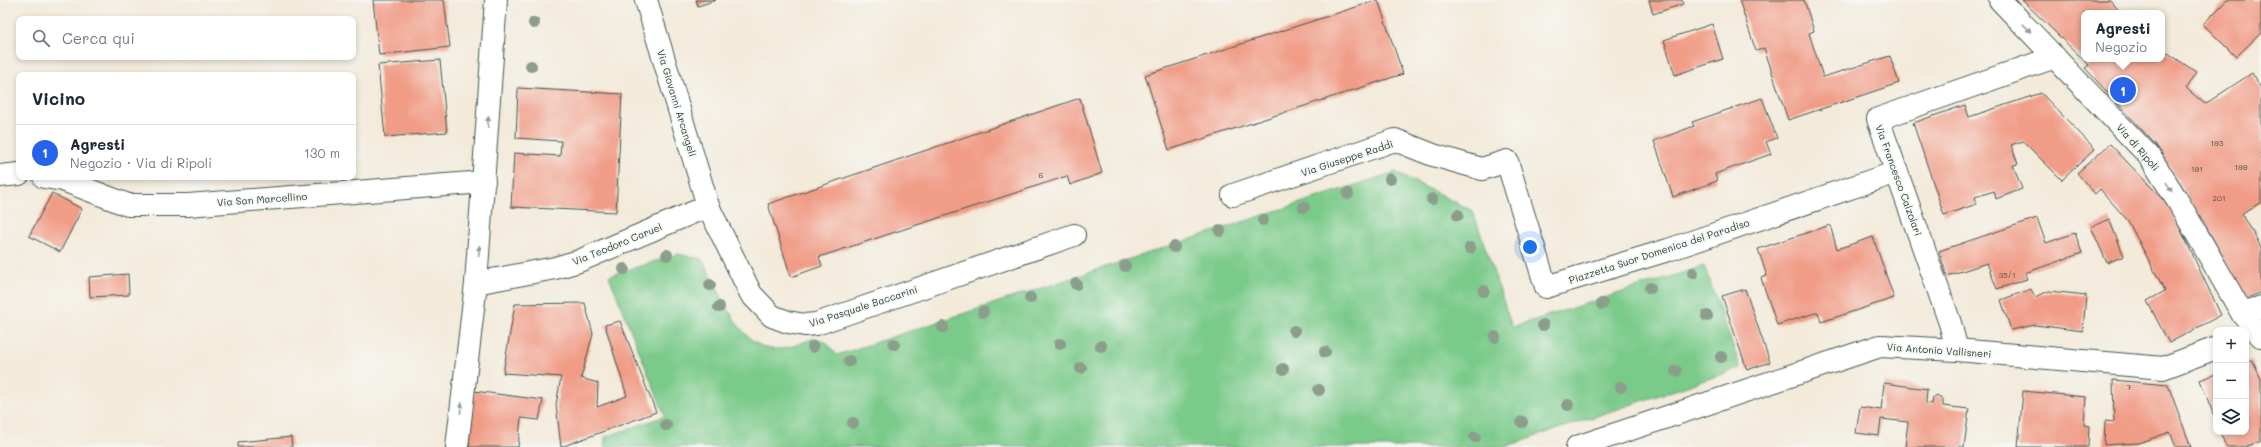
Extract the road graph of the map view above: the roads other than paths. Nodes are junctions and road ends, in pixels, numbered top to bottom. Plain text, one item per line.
1 (496, 0) edge
2 (646, 0) edge
3 (2000, 0) edge
4 (2055, 57) junction
5 (1507, 161) joint
6 (1897, 172) junction
7 (16, 174) edge
8 (0, 176) edge
9 (63, 180) edge
10 (484, 182) junction
11 (1232, 195) dead end
12 (708, 206) junction
13 (1074, 235) dead end
14 (476, 283) junction
15 (2252, 311) edge
16 (2255, 335) edge
17 (2213, 349) edge
18 (1957, 350) junction
19 (457, 447) edge
20 (1577, 447) edge

10 -> 1 street
2 - 12 street, Via Giovanni Arcangeli
3 -> 4 street, Via di Ripoli
4 - 6 street, Via Francesco Calzolari
4 -> 15 street, Via di Ripoli
5 - 6 street, Piazzetta Suor Domenica del Paradiso
5 - 11 street, Via Giuseppe Raddi
6 - 18 street, Via Francesco Calzolari
7 - 8 street
9 - 10 street, Via San Marcellino
14 -> 10 street
12 - 13 street, Via Pasquale Baccarini
12 - 14 street, Via Teodoro Caruel
19 -> 14 street
15 - 16 street, Via di Ripoli
17 - 18 street, Via Antonio Vallisneri
18 - 20 street, Via Antonio Vallisneri

